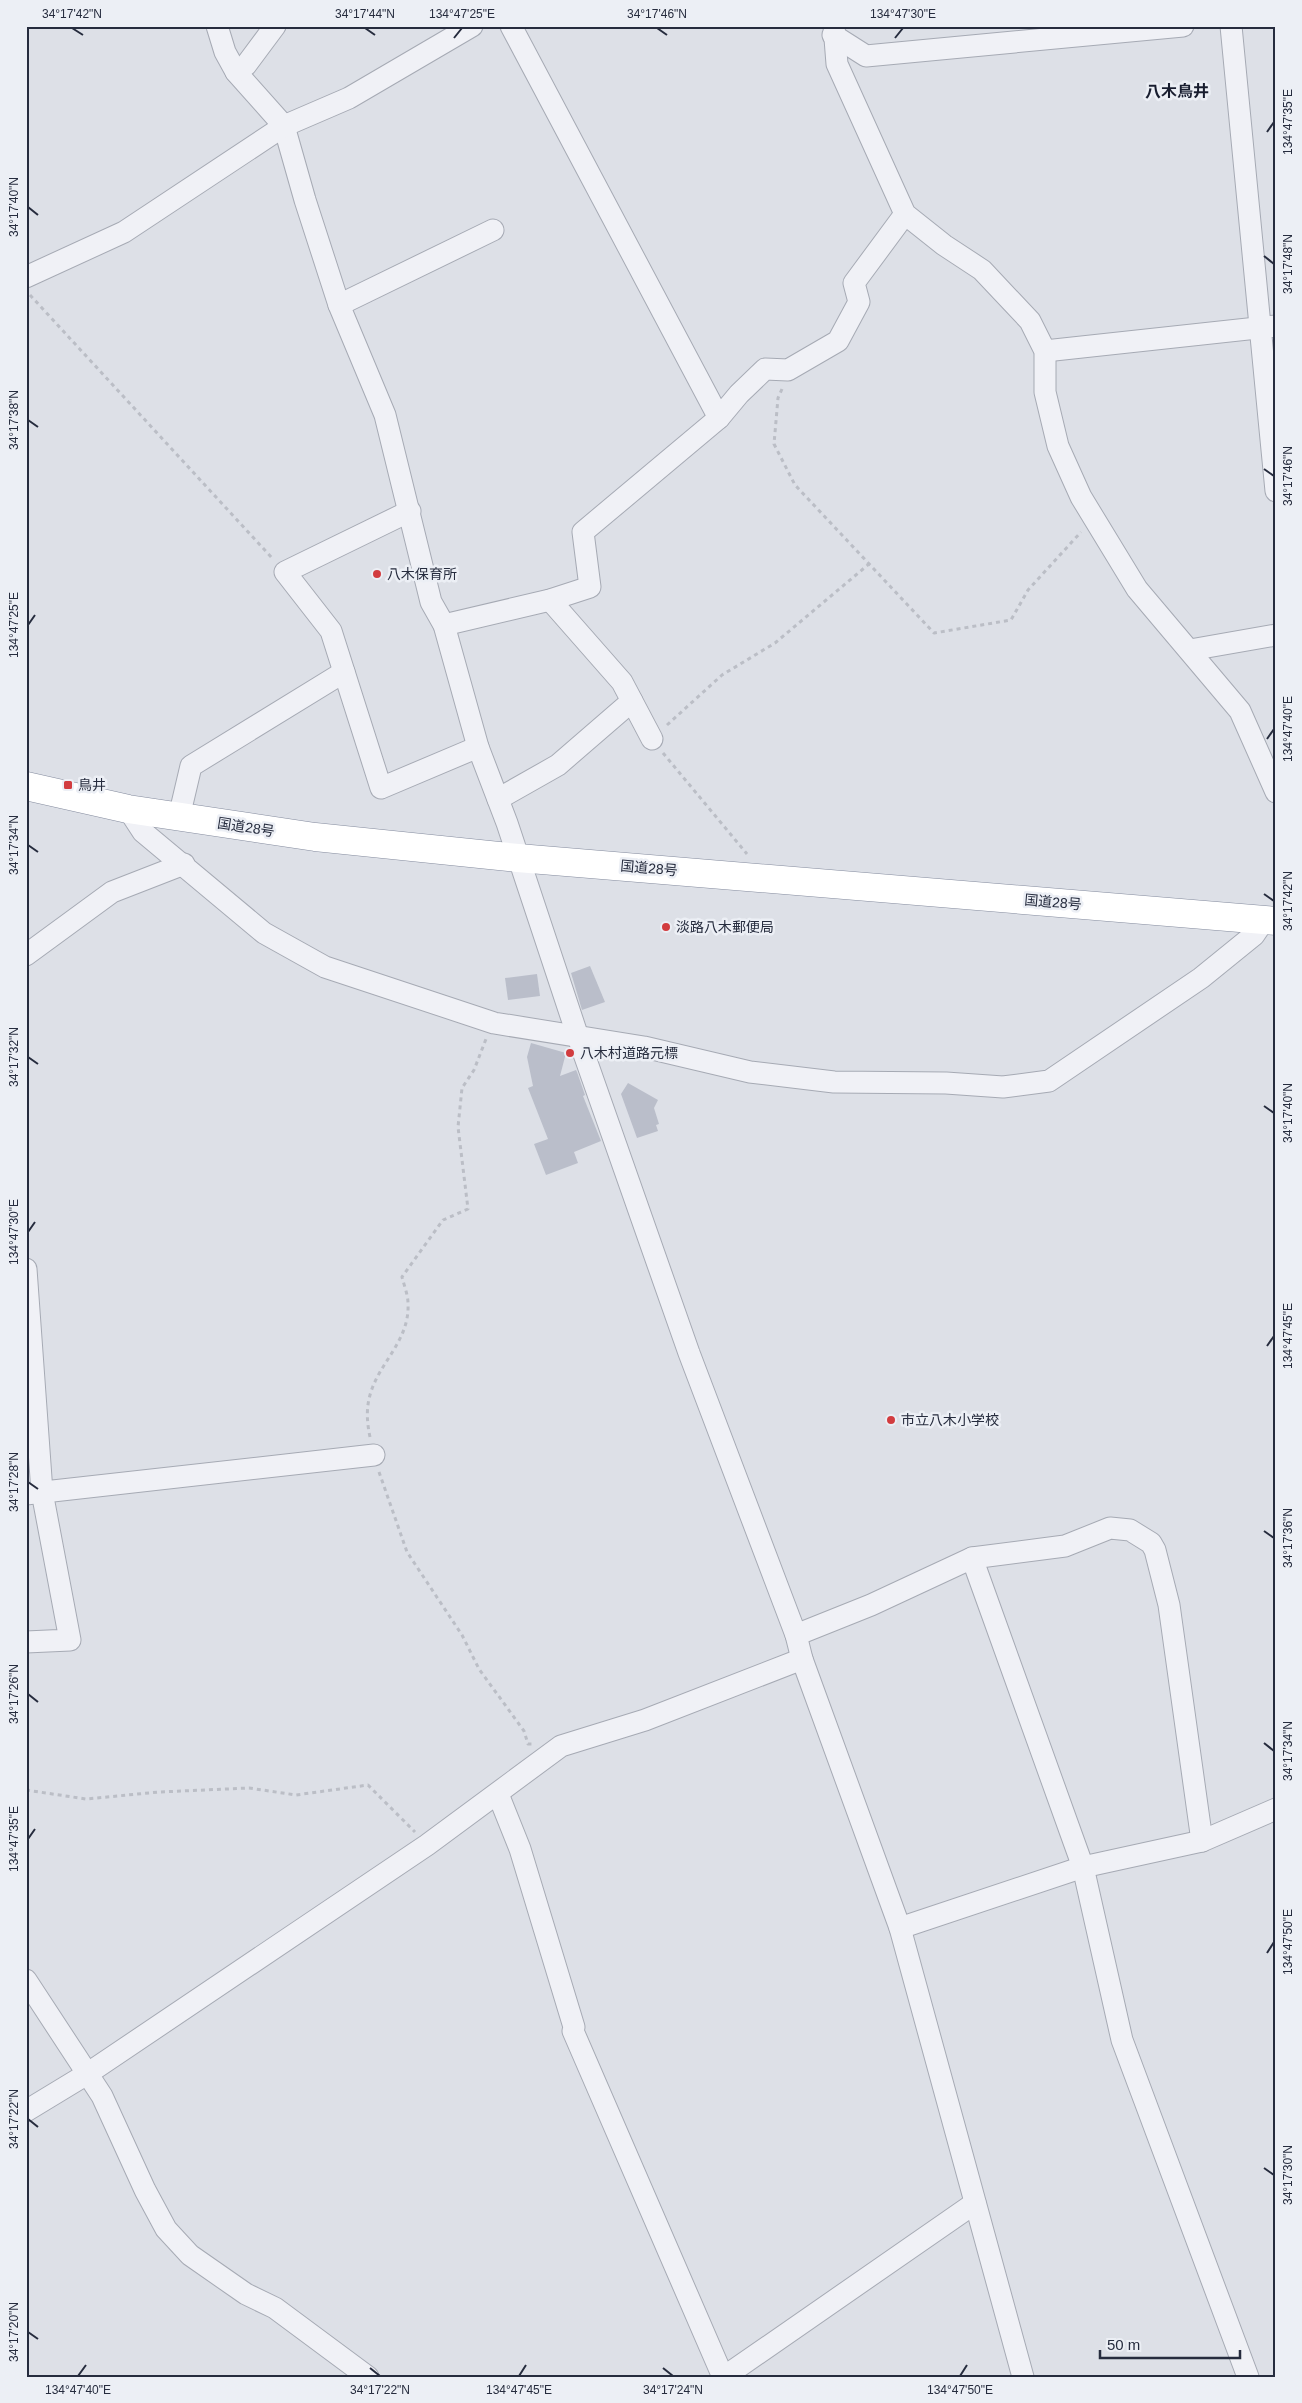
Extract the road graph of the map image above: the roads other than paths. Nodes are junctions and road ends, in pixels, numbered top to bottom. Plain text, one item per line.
1 (217, 26) edge
2 (275, 26) edge
3 (472, 26) edge
4 (511, 26) edge
5 (1184, 26) edge
6 (1231, 26) edge
7 (834, 31) edge
8 (236, 72) junction
9 (284, 126) junction
10 (905, 214) junction
11 (493, 230) dead end
12 (26, 277) edge
13 (339, 304) junction
14 (1269, 327) edge
15 (1045, 351) junction
16 (719, 418) junction
17 (1276, 491) edge
18 (410, 511) junction
19 (550, 600) junction
20 (444, 626) junction
21 (1276, 635) edge
22 (1190, 650) junction
23 (344, 672) junction
24 (632, 701) junction
25 (652, 739) road end
26 (478, 747) junction
27 (26, 786) edge
28 (1276, 792) edge
29 (498, 799) junction
30 (128, 809) junction
31 (179, 817) junction
32 (518, 858) junction
33 (184, 864) junction
34 (1270, 920) edge
35 (26, 954) edge
36 (578, 1037) junction
37 (26, 1268) edge
38 (374, 1455) road end
39 (34, 1493) edge
40 (972, 1558) junction
41 (796, 1635) junction
42 (26, 1642) edge
43 (802, 1658) junction
44 (498, 1794) junction
45 (1276, 1809) edge
46 (1202, 1841) junction
47 (1084, 1867) junction
48 (900, 1928) junction
49 (26, 1980) edge
50 (87, 2074) junction
51 (26, 2111) edge
52 (975, 2203) junction
53 (368, 2377) edge
54 (723, 2377) edge
55 (1023, 2377) edge
56 (1248, 2377) edge

1 - 8 street
2 - 8 street
3 - 9 street
4 - 16 street
5 - 7 street
6 - 14 street
7 - 10 street
8 - 9 street
9 - 12 street
9 - 13 street
10 - 15 street
10 - 16 street
11 - 13 street
13 - 18 street
14 - 15 street
14 - 17 street
15 - 22 street
16 - 19 street
18 - 20 street
18 - 23 street
19 - 20 street
19 - 24 street
20 - 26 street
21 - 22 street
22 - 28 street
23 - 26 street
23 - 31 street
24 - 25 street
24 - 29 street
26 - 29 street
27 - 30 highway, 国道28号
29 - 32 street
30 - 31 highway, 国道28号
30 - 33 street
31 - 32 highway, 国道28号
32 - 34 highway, 国道28号
32 - 36 street
33 - 35 street
33 - 36 street
34 - 36 street
36 - 41 street
37 - 39 street
38 - 39 street
39 - 42 street
40 - 41 street
40 - 46 street
40 - 47 street
41 - 43 street
43 - 44 street
43 - 48 street
44 - 50 street
44 - 54 street
45 - 46 street
46 - 47 street
47 - 48 street
47 - 56 street
48 - 52 street
49 - 50 street
50 - 51 street
50 - 53 street
52 - 54 street
52 - 55 street

